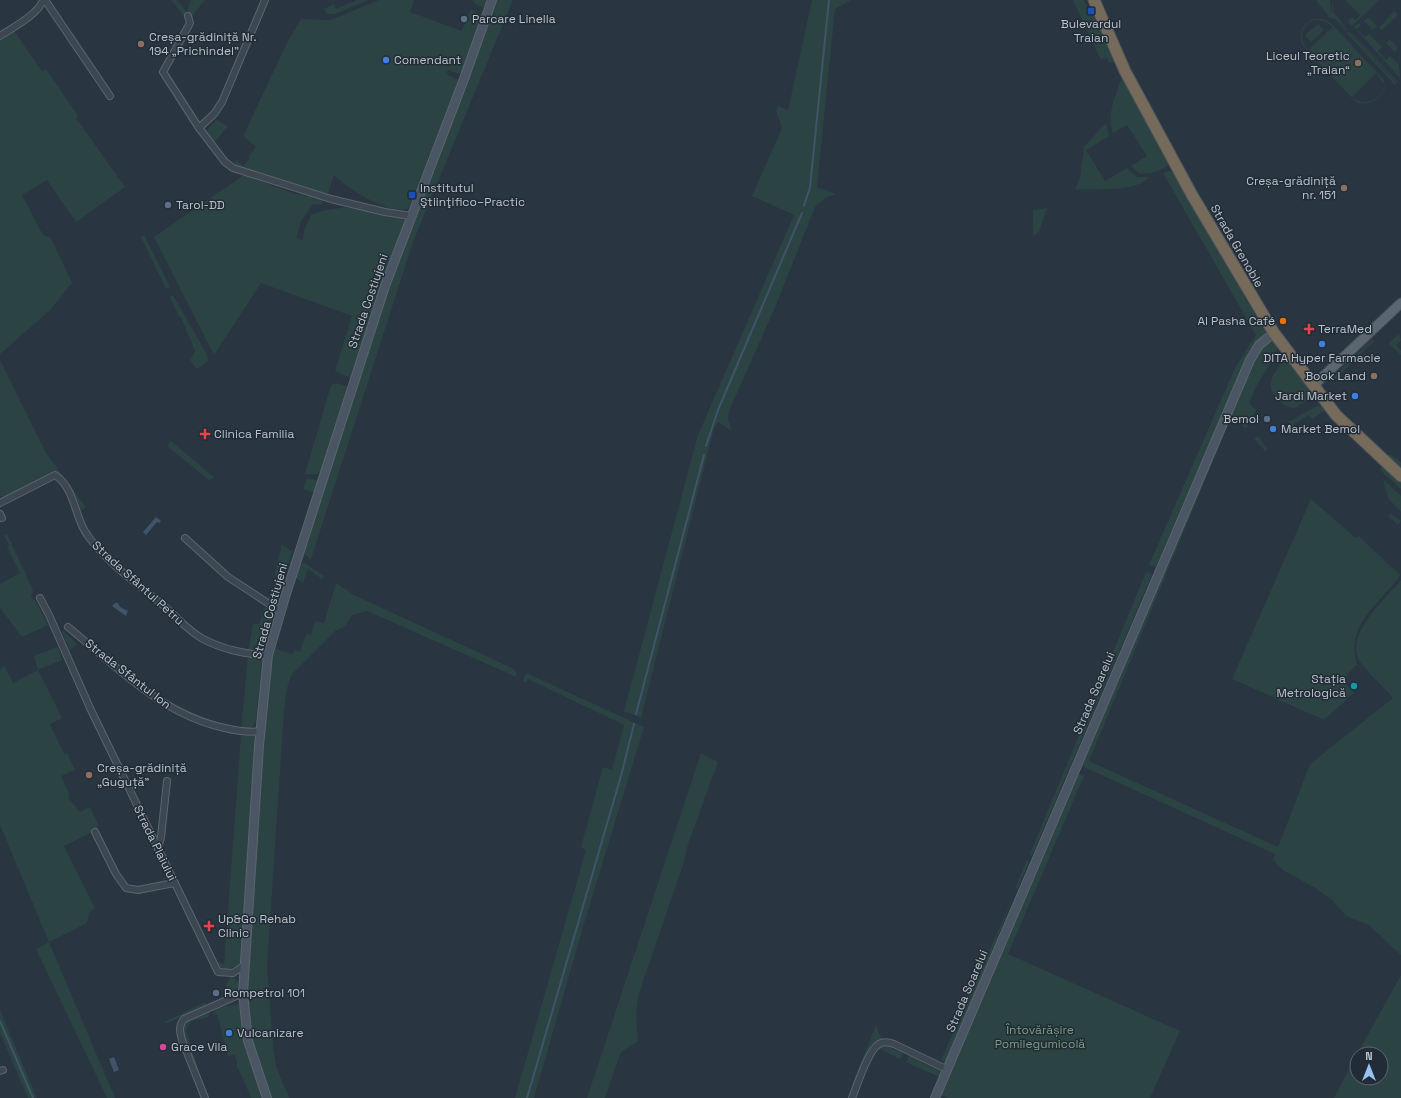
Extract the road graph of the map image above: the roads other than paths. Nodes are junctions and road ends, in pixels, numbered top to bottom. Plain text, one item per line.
1 (44, 0) edge
2 (265, 0) edge
3 (492, 0) edge
4 (1094, 0) edge
5 (188, 16) dead end
6 (0, 36) edge
7 (110, 96) dead end
8 (198, 128) junction
9 (411, 216) junction
10 (1401, 303) edge
11 (1274, 333) junction
12 (1313, 386) junction
13 (1401, 476) edge
14 (0, 503) edge
15 (186, 538) dead end
16 (40, 598) dead end
17 (280, 611) junction
18 (68, 627) dead end
19 (268, 655) junction
20 (261, 731) junction
21 (167, 781) dead end
22 (96, 832) dead end
23 (158, 849) junction
24 (174, 883) junction
25 (245, 964) junction
26 (244, 993) junction
27 (946, 1069) junction
28 (205, 1098) edge
29 (267, 1098) edge
30 (852, 1098) edge
31 (934, 1098) edge

1 - 6 street
1 - 7 street
2 - 8 street
3 - 9 street, Strada Costiujeni
4 - 11 highway, Strada Grenoble
5 - 8 street
8 - 9 street
9 - 17 street, Strada Costiujeni
10 - 12 main road
11 - 12 highway, Strada Grenoble
11 - 27 street, Strada Soarelui
12 - 13 highway, Strada Grenoble
14 - 19 street, Strada Sfântul Petru
15 - 17 street
16 - 23 street, Strada Plaiului
17 - 19 street, Strada Costiujeni
18 - 20 street, Strada Sfântul Ion
19 - 20 street, Strada Costiujeni
20 - 25 street, Strada Costiujeni
21 - 23 street
22 - 24 street
23 - 24 street, Strada Plaiului
24 - 25 street, Strada Plaiului
25 - 26 street, Strada Costiujeni
26 - 28 street
26 - 29 street, Strada Costiujeni
27 - 30 street
27 - 31 street, Strada Soarelui

